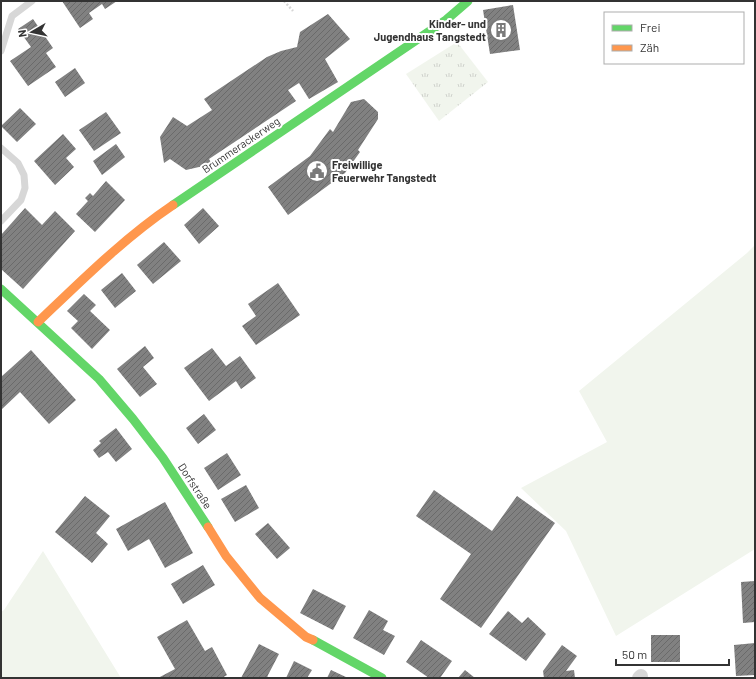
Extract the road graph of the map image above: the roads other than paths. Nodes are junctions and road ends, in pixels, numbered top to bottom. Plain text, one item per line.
1 (32, 1) edge
2 (468, 1) edge
3 (1, 50) edge
4 (1, 148) edge
5 (1, 221) edge
6 (1, 289) edge
7 (38, 322) junction
8 (382, 678) edge

1 - 3 lane
2 - 7 main road, Brummerackerweg
4 - 5 lane
6 - 7 main road, Dorfstraße
7 - 8 main road, Dorfstraße

